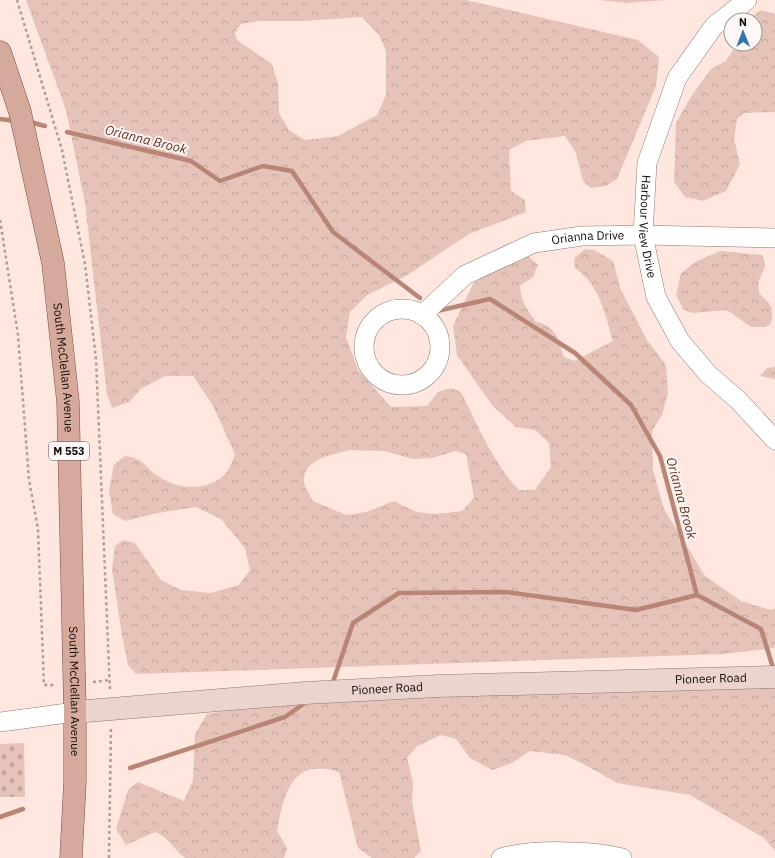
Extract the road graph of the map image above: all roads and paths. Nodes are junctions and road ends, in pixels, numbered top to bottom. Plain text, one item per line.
1 (747, 0) edge
2 (0, 52) edge
3 (0, 220) edge
4 (643, 235) junction
5 (775, 238) edge
6 (422, 315) junction
7 (775, 440) edge
8 (775, 677) edge
9 (110, 680) dead end
10 (75, 683) junction
11 (75, 712) junction
12 (0, 722) edge
13 (71, 858) edge
14 (501, 858) edge
15 (622, 858) edge

1 - 4 street, Harbour View Drive
2 - 10 main road, South McClellan Avenue / M 553
3 - 10 path
4 - 5 street, Orianna Drive
4 - 6 street, Orianna Drive
4 - 7 street, Harbour View Drive
6 - 6 street
8 - 11 street, Pioneer Road
9 - 10 path
10 - 11 main road, South McClellan Avenue / M 553
11 - 12 street, Pioneer Road
11 - 13 main road, South McClellan Avenue / M 553
14 - 15 street

